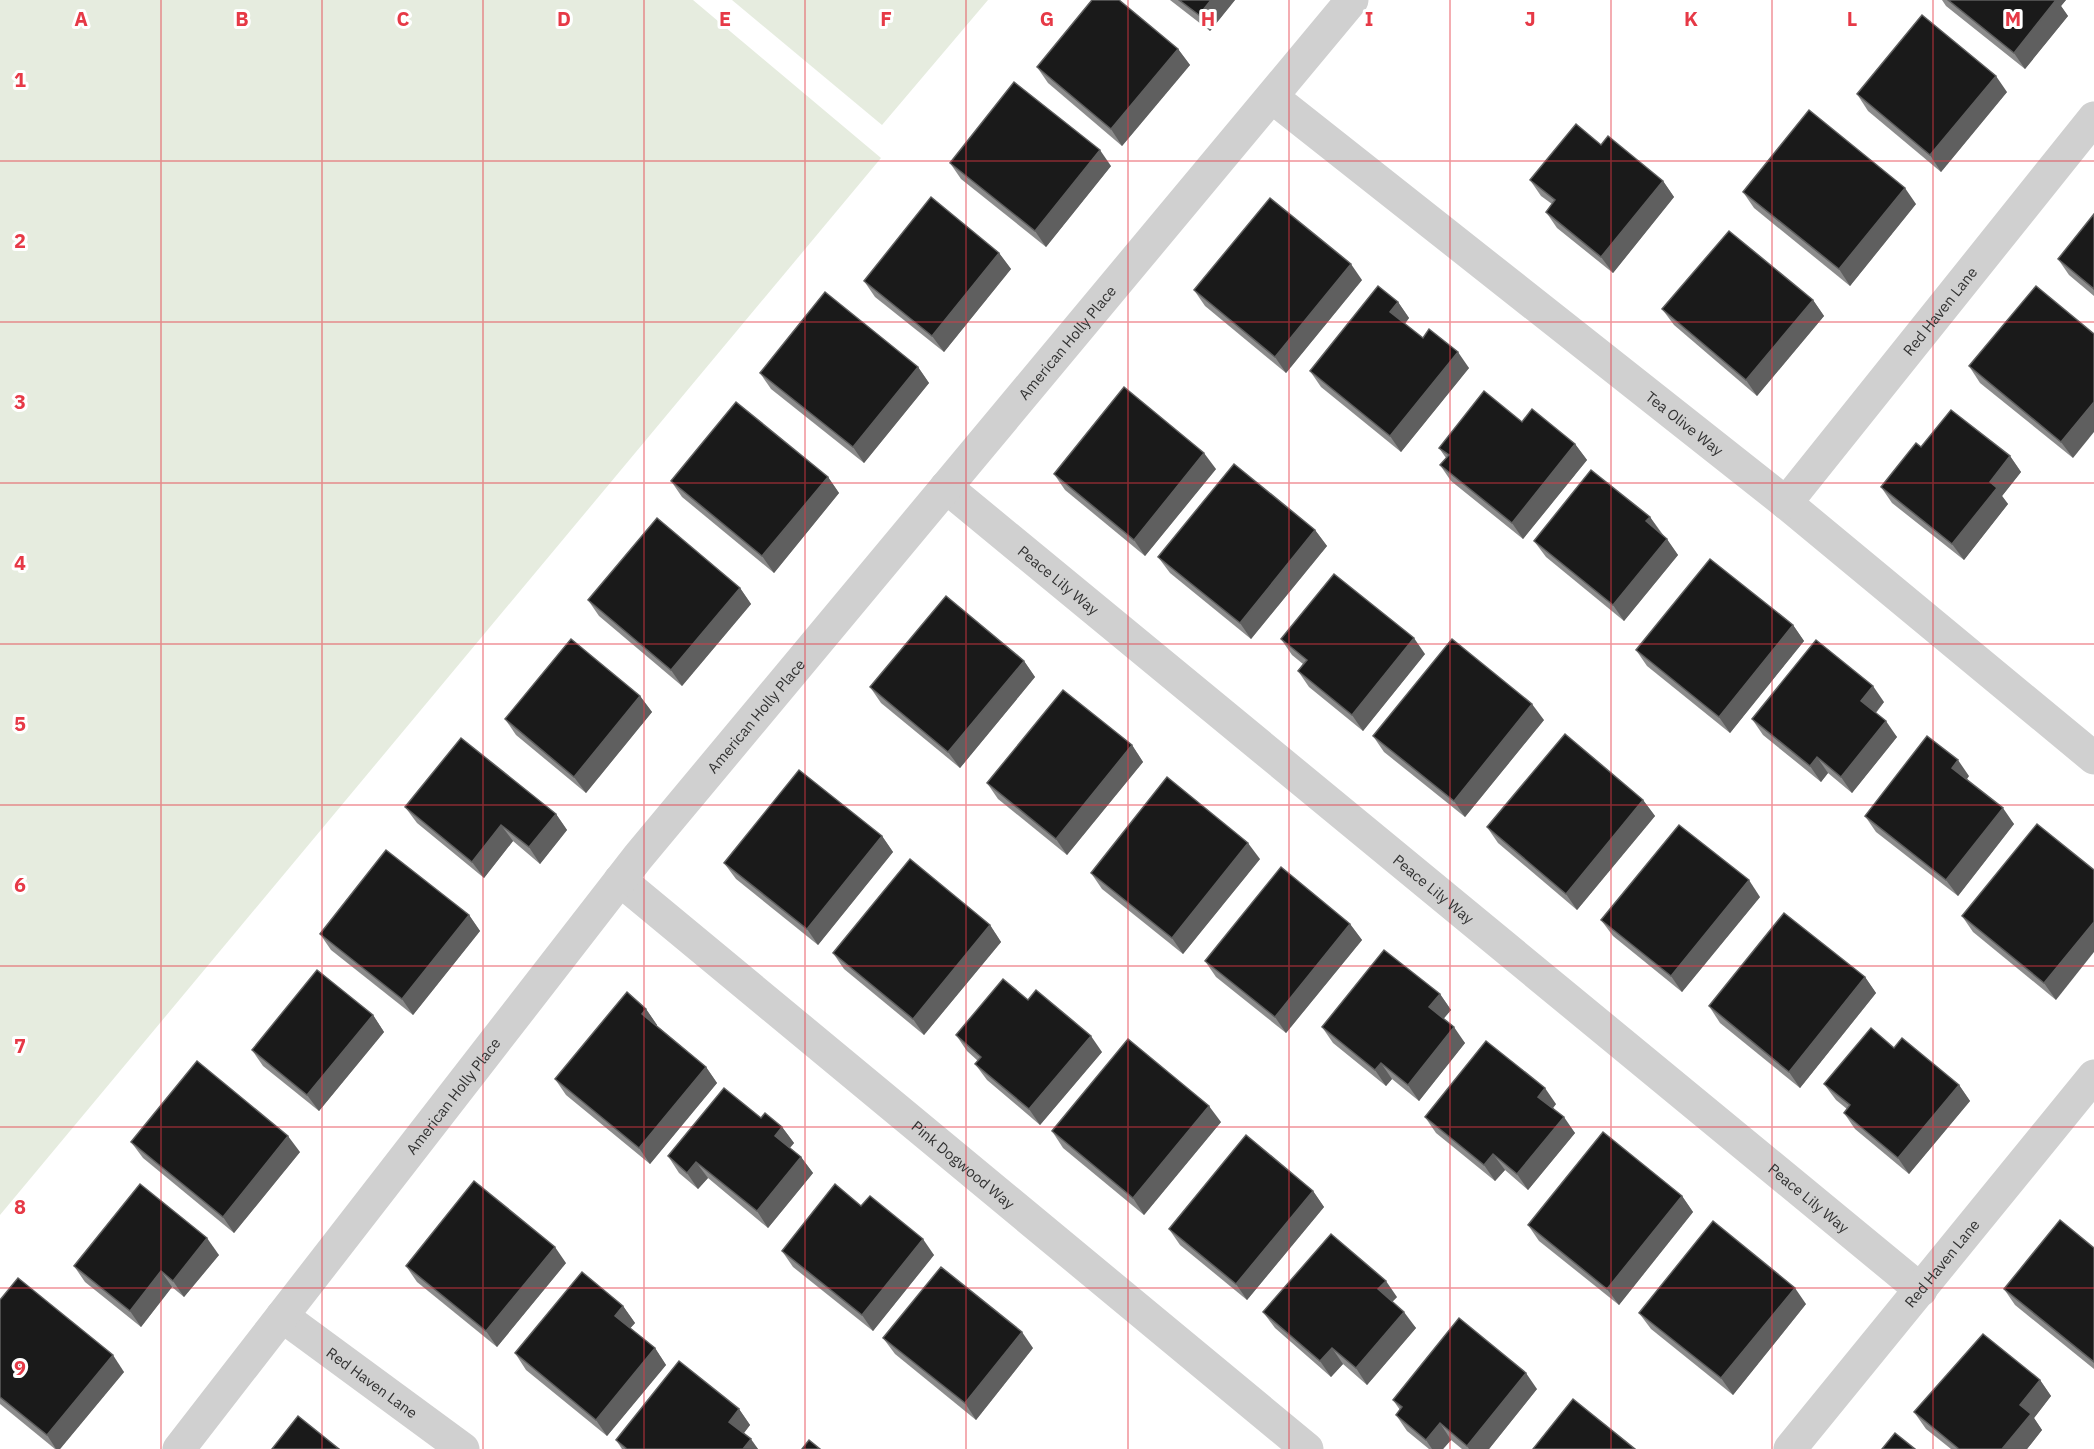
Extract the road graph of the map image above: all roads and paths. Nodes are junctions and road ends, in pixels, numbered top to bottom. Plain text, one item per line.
1 (1352, 0) edge
2 (1272, 97) junction
3 (2094, 118) edge
4 (946, 486) junction
5 (1786, 503) junction
6 (2094, 758) edge
7 (620, 880) junction
8 (2094, 1076) edge
9 (1921, 1290) junction
10 (282, 1316) junction
11 (179, 1449) edge
12 (463, 1449) edge
13 (1307, 1449) edge
14 (1790, 1449) edge

1 - 2 street, American Holly Place
2 - 4 street, American Holly Place
2 - 5 street, Tea Olive Way
3 - 5 street, Red Haven Lane
4 - 7 street, American Holly Place
4 - 9 street, Peace Lily Way
5 - 6 street, Tea Olive Way
7 - 10 street, American Holly Place
7 - 13 street, Pink Dogwood Way
8 - 9 street, Red Haven Lane
9 - 14 street, Red Haven Lane
10 - 11 street, American Holly Place
10 - 12 street, Red Haven Lane

